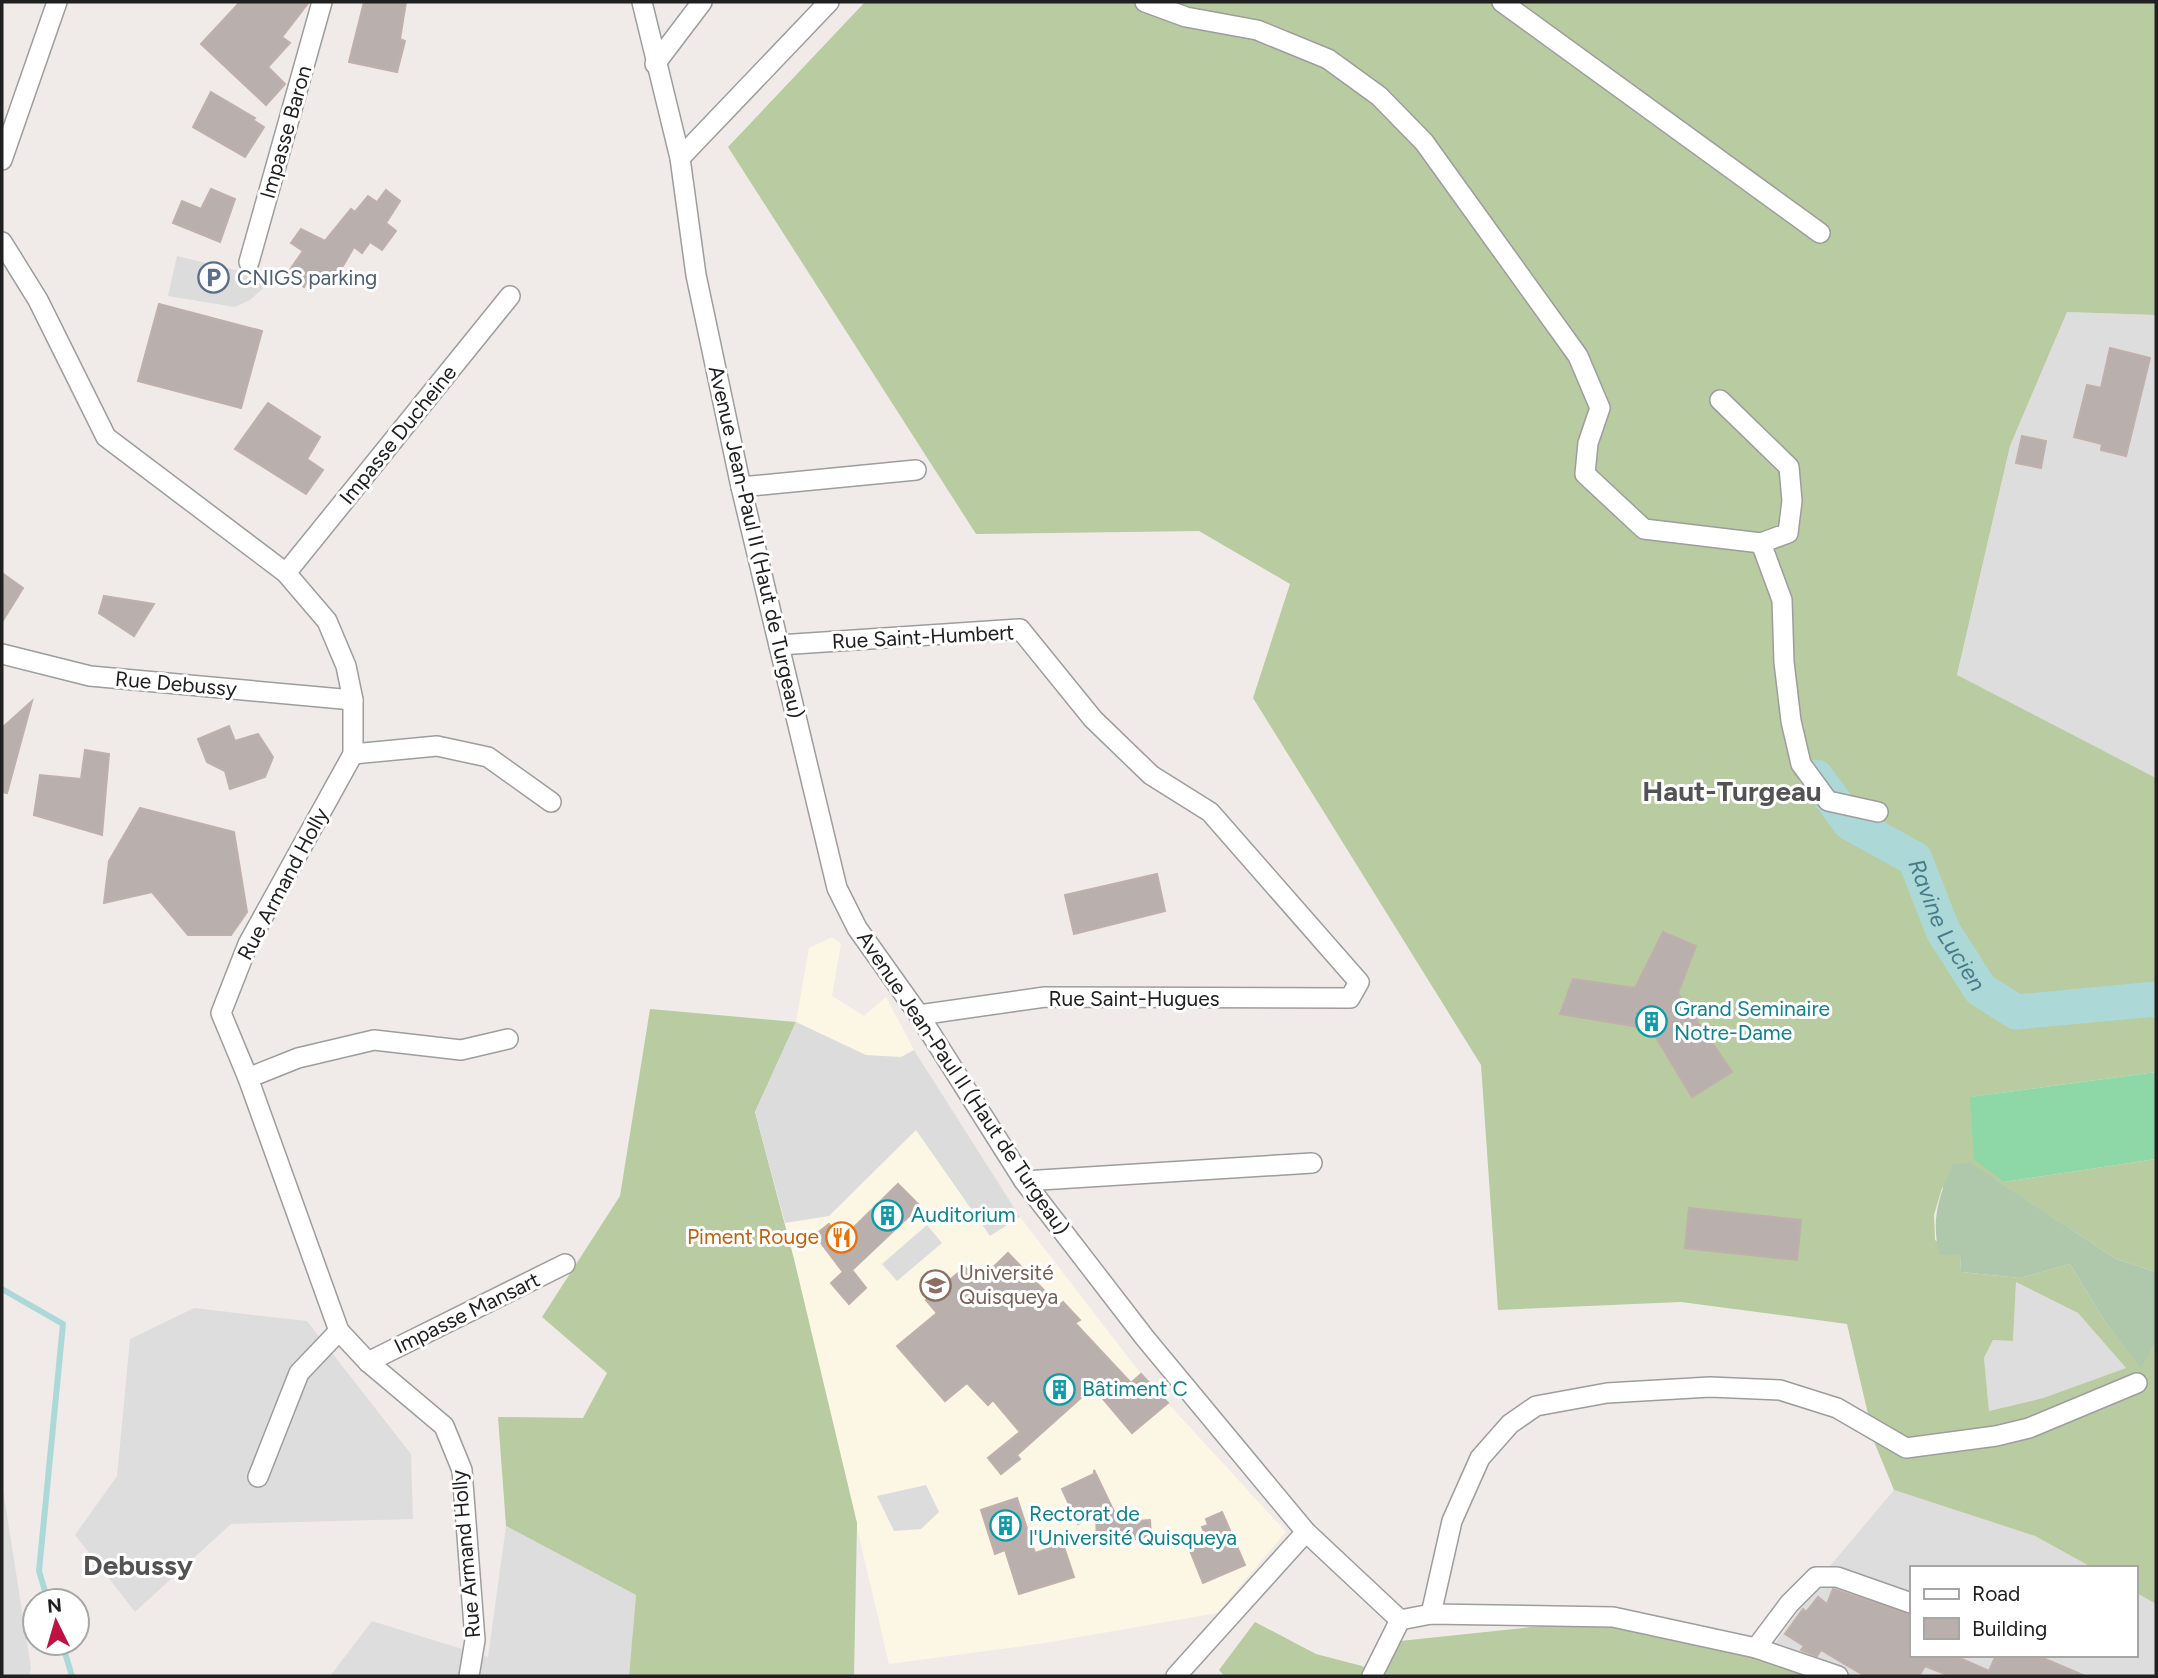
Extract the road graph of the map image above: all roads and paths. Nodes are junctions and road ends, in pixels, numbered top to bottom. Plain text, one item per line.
1 (57, 2) edge
2 (322, 2) edge
3 (642, 2) edge
4 (702, 2) edge
5 (828, 2) edge
6 (1145, 2) edge
7 (1502, 2) edge
8 (655, 64) junction
9 (680, 158) junction
10 (2, 160) edge
11 (1821, 233) dead end
12 (2, 242) edge
13 (249, 262) dead end
14 (510, 296) dead end
15 (1720, 400) dead end
16 (916, 470) dead end
17 (741, 487) junction
18 (1761, 543) junction
19 (286, 573) junction
20 (779, 645) junction
21 (2, 654) edge
22 (354, 700) junction
23 (353, 754) junction
24 (551, 802) dead end
25 (1878, 812) dead end
26 (1350, 998) joint
27 (919, 1015) junction
28 (508, 1039) dead end
29 (248, 1077) junction
30 (1312, 1163) dead end
31 (1024, 1181) junction
32 (565, 1264) dead end
33 (339, 1331) junction
34 (368, 1362) junction
35 (2137, 1383) dead end
36 (258, 1477) dead end
37 (1306, 1532) junction
38 (1910, 1603) edge
39 (1431, 1614) junction
40 (1400, 1620) junction
41 (1756, 1648) junction
42 (468, 1676) edge
43 (1177, 1676) edge
44 (1372, 1676) edge
45 (1838, 1676) edge

1 - 10 street
2 - 13 street, Impasse Baron
3 - 8 street, Avenue Jean-Paul II (Haut de Turgeau)
4 - 8 street
5 - 9 street
6 - 18 street
7 - 11 street
8 - 9 street, Avenue Jean-Paul II (Haut de Turgeau)
9 - 17 street, Avenue Jean-Paul II (Haut de Turgeau)
12 - 19 street, Rue Armand Holly
14 - 19 street, Impasse Ducheine
15 - 18 street
16 - 17 street
17 - 20 street, Avenue Jean-Paul II (Haut de Turgeau)
18 - 25 street
19 - 22 street, Rue Armand Holly
20 - 26 street, Rue Saint-Humbert
20 - 27 street, Avenue Jean-Paul II (Haut de Turgeau)
21 - 22 street, Rue Debussy
22 - 23 street, Rue Armand Holly
23 - 24 street
23 - 29 street, Rue Armand Holly
26 - 27 street, Rue Saint-Hugues
27 - 31 street, Avenue Jean-Paul II (Haut de Turgeau)
28 - 29 street
29 - 33 street, Rue Armand Holly
30 - 31 street
31 - 37 street, Avenue Jean-Paul II (Haut de Turgeau)
32 - 34 street, Impasse Mansart
33 - 34 street, Rue Armand Holly
33 - 36 street
34 - 42 street, Rue Armand Holly
35 - 39 street
37 - 40 street, Avenue Jean-Paul II (Haut de Turgeau)
37 - 43 street
38 - 41 street
39 - 40 street
39 - 41 street
40 - 44 street
41 - 45 street

